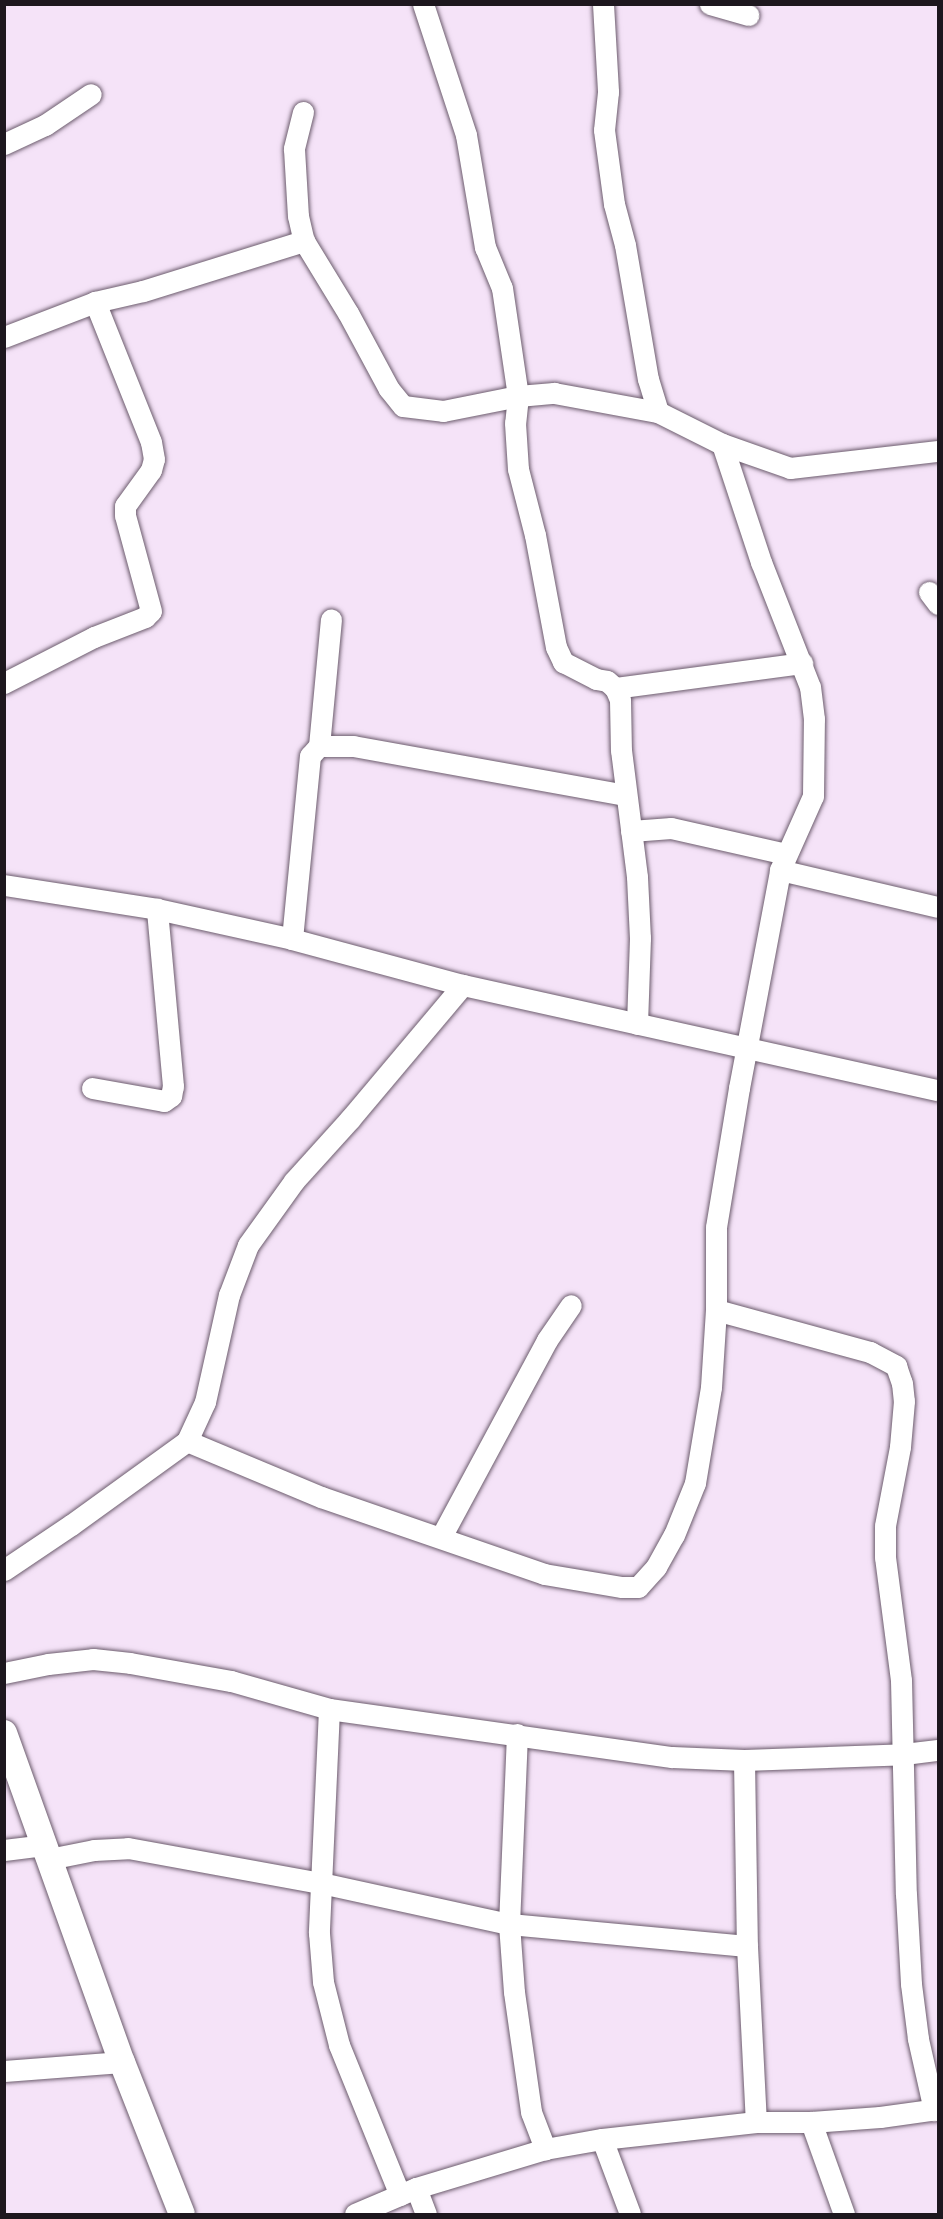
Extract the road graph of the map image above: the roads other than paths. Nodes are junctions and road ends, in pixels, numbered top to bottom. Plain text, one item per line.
1 (423, 4) edge
2 (603, 4) edge
3 (710, 4) edge
4 (748, 15) dead end
5 (92, 94) dead end
6 (303, 112) dead end
7 (4, 144) edge
8 (304, 241) junction
9 (95, 302) junction
10 (4, 337) edge
11 (518, 396) junction
12 (658, 412) junction
13 (722, 444) junction
14 (939, 451) edge
15 (331, 620) dead end
16 (802, 663) junction
17 (4, 683) edge
18 (615, 688) junction
19 (319, 746) junction
20 (625, 795) junction
21 (631, 831) junction
22 (783, 862) junction
23 (4, 885) edge
24 (939, 906) edge
25 (157, 909) junction
26 (292, 939) junction
27 (463, 985) junction
28 (637, 1024) junction
29 (746, 1049) junction
30 (92, 1088) dead end
31 (939, 1090) edge
32 (571, 1305) dead end
33 (716, 1310) junction
34 (187, 1441) junction
35 (441, 1537) junction
36 (4, 1570) edge
37 (4, 1673) edge
38 (329, 1709) junction
39 (4, 1733) edge
40 (517, 1734) junction
41 (939, 1750) edge
42 (904, 1754) junction
43 (744, 1760) junction
44 (4, 1850) edge
45 (47, 1852) junction
46 (321, 1883) junction
47 (509, 1924) junction
48 (747, 1946) junction
49 (122, 2062) junction
50 (4, 2071) edge
51 (936, 2109) edge
52 (756, 2122) junction
53 (811, 2122) junction
54 (602, 2139) junction
55 (544, 2149) junction
56 (408, 2191) junction
57 (182, 2214) edge
58 (355, 2214) edge
59 (426, 2214) edge
60 (630, 2214) edge
61 (844, 2214) edge

1 - 11 street
2 - 12 street
3 - 4 street
5 - 7 street
6 - 8 street
8 - 9 street
8 - 11 street
9 - 10 street
9 - 17 street
11 - 12 street
11 - 18 street
12 - 13 street
13 - 14 street
13 - 16 street
15 - 19 street
16 - 18 street
16 - 22 street
18 - 20 street
19 - 20 street
19 - 26 street
20 - 21 street
21 - 22 street
21 - 28 street
22 - 24 street
22 - 29 street
23 - 25 street
25 - 26 street
25 - 30 street
26 - 27 street
27 - 28 street
27 - 34 street
28 - 29 street
29 - 31 street
29 - 33 street
32 - 35 street
33 - 35 street
33 - 42 street
34 - 35 street
34 - 36 street
37 - 38 street
38 - 40 street
38 - 46 street
39 - 45 street
40 - 43 street
40 - 47 street
41 - 42 street
42 - 43 street
42 - 51 street
43 - 48 street
44 - 45 street
45 - 46 street
45 - 49 street
46 - 47 street
46 - 56 street
47 - 48 street
47 - 55 street
48 - 52 street
49 - 50 street
49 - 57 street
51 - 53 street
52 - 53 street
52 - 54 street
53 - 61 street
54 - 55 street
54 - 60 street
55 - 56 street
56 - 58 street
56 - 59 street

